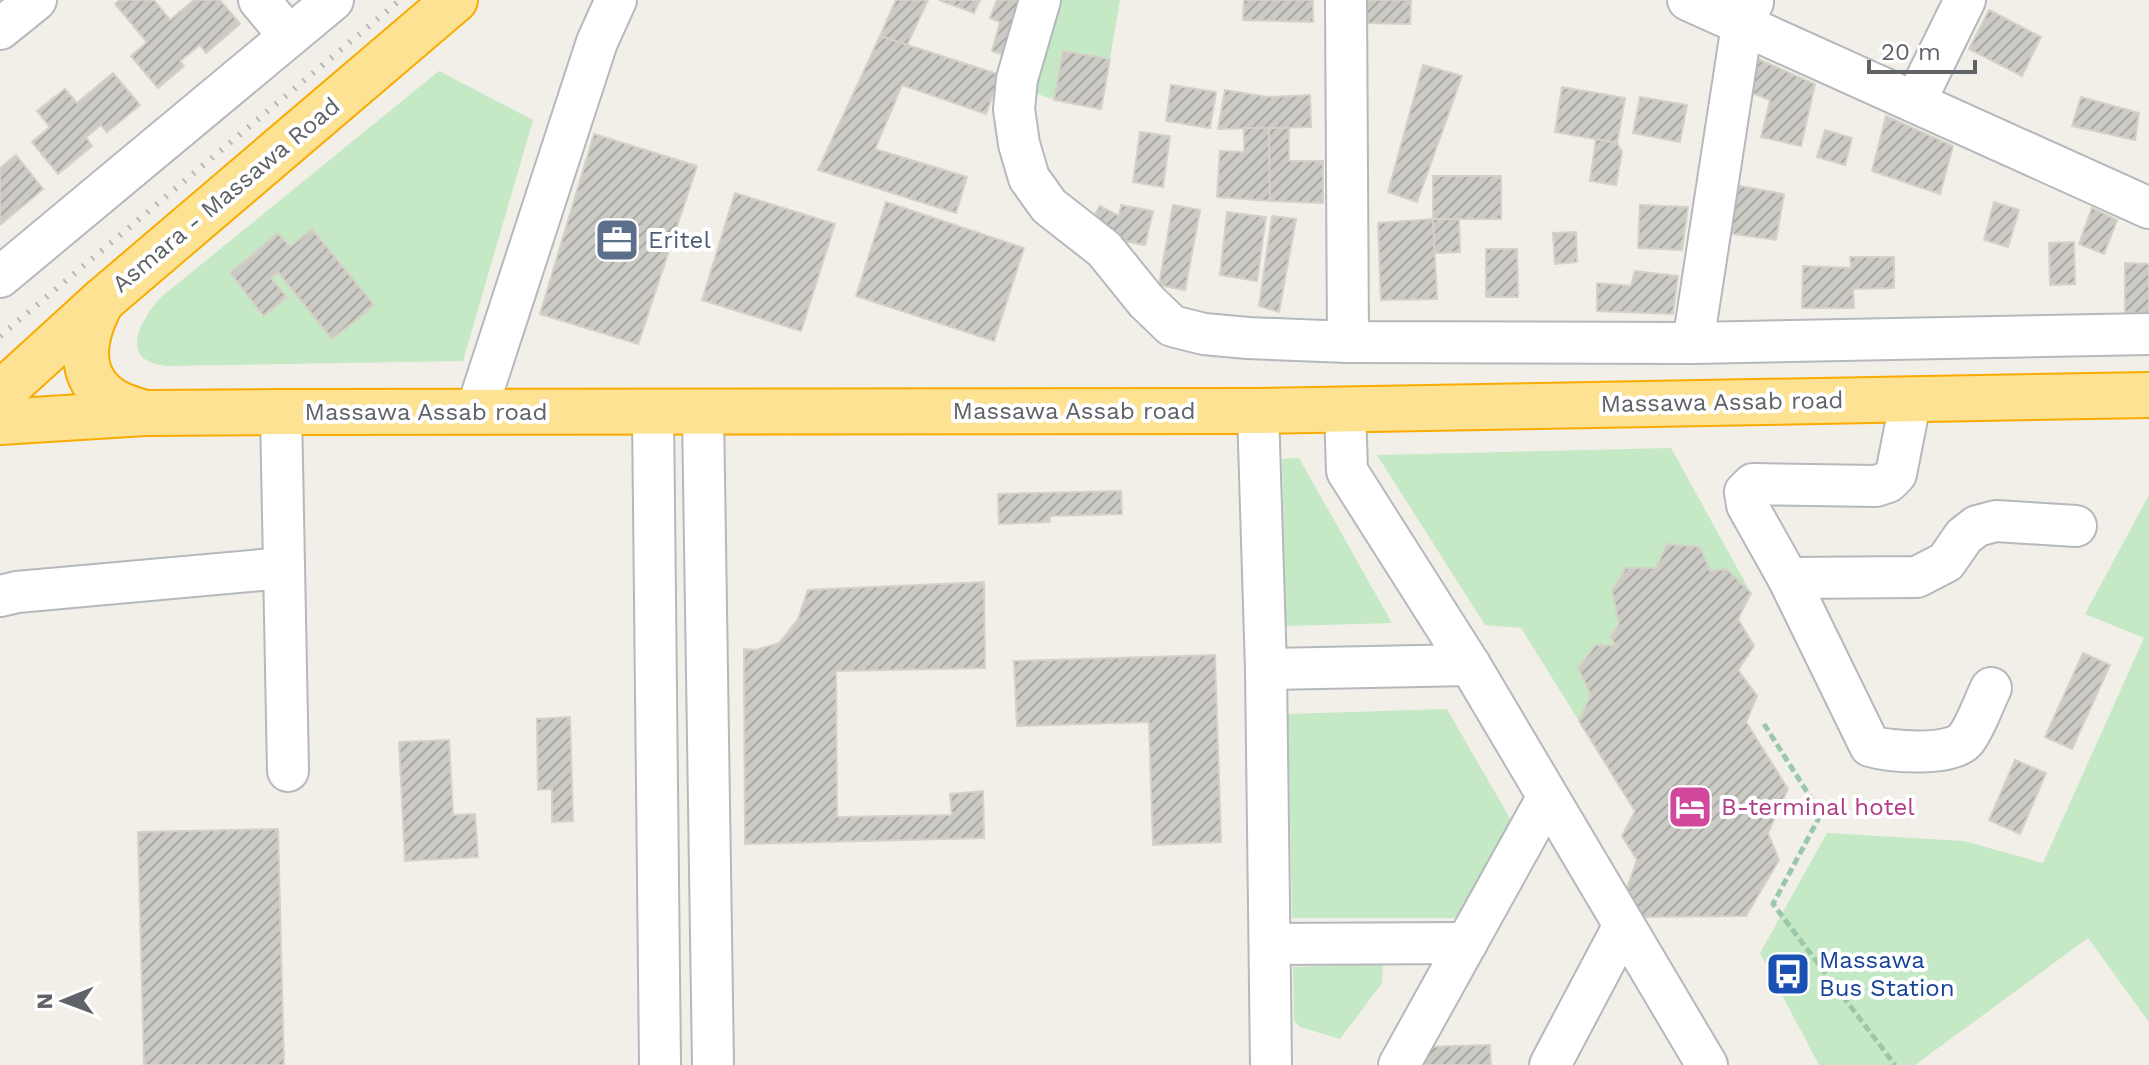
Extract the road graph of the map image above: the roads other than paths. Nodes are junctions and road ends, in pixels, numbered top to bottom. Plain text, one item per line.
1 (36, 0) edge
2 (259, 0) edge
3 (333, 0) edge
4 (455, 0) edge
5 (616, 0) edge
6 (1040, 0) edge
7 (1346, 0) edge
8 (1688, 0) edge
9 (1965, 0) edge
10 (1748, 12) edge
11 (0, 29) edge
12 (289, 36) junction
13 (1915, 102) junction
14 (2149, 208) edge
15 (0, 277) edge
16 (102, 301) junction
17 (2149, 334) edge
18 (1348, 342) junction
19 (1693, 343) junction
20 (0, 394) edge
21 (2149, 395) edge
22 (1911, 398) junction
23 (1345, 409) junction
24 (1258, 411) junction
25 (281, 412) junction
26 (476, 412) junction
27 (653, 412) junction
28 (703, 412) junction
29 (145, 413) junction
30 (0, 422) edge
31 (2076, 526) dead end
32 (284, 568) junction
33 (1788, 578) junction
34 (0, 596) edge
35 (1470, 665) junction
36 (1266, 669) junction
37 (1991, 688) dead end
38 (288, 771) dead end
39 (1547, 798) junction
40 (1624, 925) junction
41 (1467, 943) junction
42 (1270, 944) junction
43 (660, 1065) edge
44 (713, 1065) edge
45 (1271, 1065) edge
46 (1399, 1065) edge
47 (1550, 1065) edge
48 (1707, 1065) edge

1 - 11 street
2 - 12 street
3 - 12 street
4 - 16 highway, Asmara - Massawa Road
5 - 26 street
6 - 18 street
7 - 18 street
8 - 10 street
9 - 13 street
10 - 13 street
10 - 19 street
12 - 15 street
13 - 14 street
16 - 20 highway, Asmara - Massawa Road
16 - 29 highway
17 - 19 street
18 - 19 street
21 - 22 highway, Massawa Assab road
22 - 23 highway, Massawa Assab road
22 - 33 street
23 - 24 highway, Massawa Assab road
23 - 35 street
24 - 28 highway, Massawa Assab road
24 - 36 street
25 - 26 highway, Massawa Assab road
25 - 29 highway, Massawa Assab road
25 - 32 street
26 - 27 highway, Massawa Assab road
27 - 28 highway, Massawa Assab road
27 - 43 street
28 - 44 street
29 - 30 highway, Massawa Assab road
31 - 33 street
32 - 34 street
32 - 38 street
33 - 37 street
35 - 36 street
35 - 39 street
36 - 42 street
39 - 40 street
39 - 41 street
40 - 47 street
40 - 48 street
41 - 42 street
41 - 46 street
42 - 45 street

